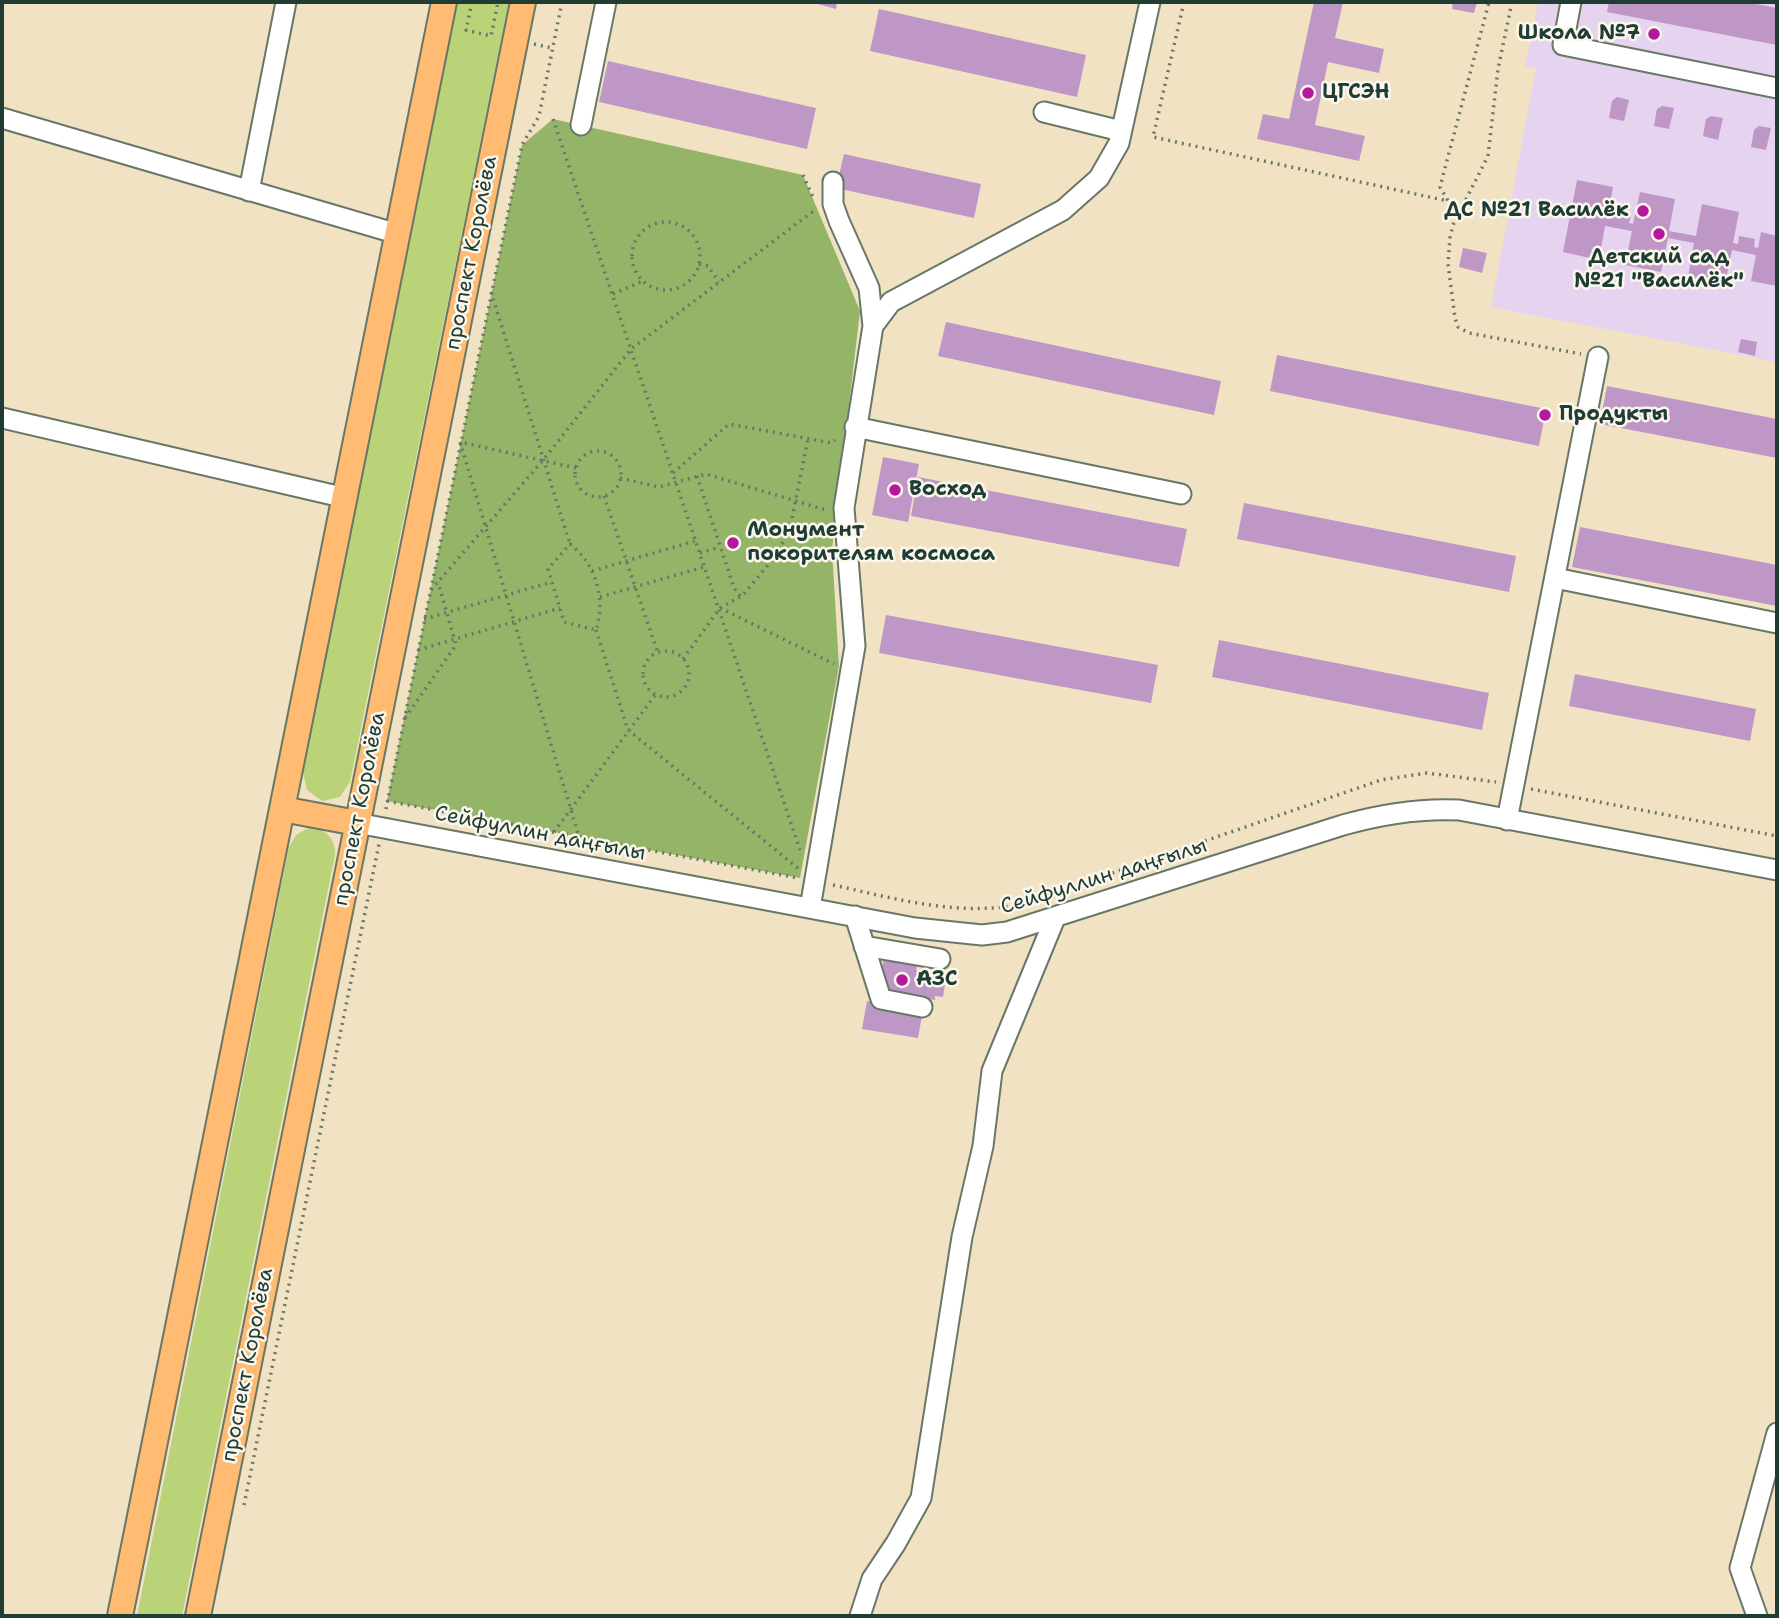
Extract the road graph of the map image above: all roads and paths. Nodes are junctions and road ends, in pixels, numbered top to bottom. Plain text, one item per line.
1 (286, 2) edge
2 (444, 2) edge
3 (472, 2) edge
4 (498, 2) edge
5 (523, 2) edge
6 (606, 2) edge
7 (1150, 2) edge
8 (1184, 2) edge
9 (1489, 2) edge
10 (1512, 2) edge
11 (1571, 2) edge
12 (1777, 88) edge
13 (1044, 112) dead end
14 (2, 118) edge
15 (553, 119) dead end
16 (581, 125) dead end
17 (1121, 131) junction
18 (803, 175) dead end
19 (833, 181) dead end
20 (249, 191) junction
21 (817, 208) junction
22 (823, 219) dead end
23 (398, 234) junction
24 (699, 264) junction
25 (643, 281) junction
26 (719, 282) junction
27 (491, 292) dead end
28 (612, 294) junction
29 (873, 326) junction
30 (631, 349) junction
31 (1598, 357) joint
32 (2, 418) edge
33 (855, 427) junction
34 (838, 438) dead end
35 (808, 439) junction
36 (544, 459) junction
37 (576, 468) junction
38 (673, 474) junction
39 (697, 476) junction
40 (620, 478) junction
41 (676, 483) junction
42 (1181, 494) dead end
43 (604, 496) junction
44 (346, 498) junction
45 (797, 500) junction
46 (828, 512) dead end
47 (485, 526) junction
48 (831, 538) dead end
49 (695, 541) junction
50 (570, 544) junction
51 (720, 547) junction
52 (700, 553) junction
53 (777, 554) junction
54 (626, 561) junction
55 (704, 567) junction
56 (592, 571) junction
57 (1555, 578) junction
58 (438, 582) junction
59 (552, 582) junction
60 (635, 586) junction
61 (429, 592) dead end
62 (506, 595) junction
63 (600, 597) junction
64 (741, 597) junction
65 (560, 608) junction
66 (720, 608) junction
67 (447, 612) junction
68 (424, 619) dead end
69 (514, 622) junction
70 (1777, 623) edge
71 (596, 630) junction
72 (455, 639) junction
73 (418, 650) dead end
74 (658, 653) junction
75 (840, 657) dead end
76 (683, 659) junction
77 (656, 694) junction
78 (404, 720) dead end
79 (628, 730) junction
80 (1514, 785) junction
81 (387, 801) dead end
82 (282, 809) junction
83 (571, 810) junction
84 (1507, 820) junction
85 (357, 823) junction
86 (554, 832) junction
87 (1777, 836) edge
88 (579, 837) junction
89 (805, 847) dead end
90 (803, 860) junction
91 (1777, 870) edge
92 (805, 876) junction
93 (810, 908) junction
94 (855, 916) junction
95 (1055, 918) junction
96 (957, 933) junction
97 (864, 946) junction
98 (922, 1007) dead end
99 (1777, 1433) edge
100 (120, 1616) edge
101 (198, 1616) edge
102 (860, 1616) edge
103 (1757, 1616) edge

1 - 20 street
2 - 23 main road
3 - 4 path
5 - 85 main road, проспект Королёва
6 - 16 street
7 - 17 street
8 - 9 path
10 - 31 path
11 - 12 street
13 - 17 street
14 - 20 street
15 - 28 path
17 - 29 street
18 - 21 path
19 - 29 street
20 - 23 street
21 - 22 path
21 - 26 path
23 - 44 main road
24 - 25 path
24 - 25 path
24 - 26 path
25 - 28 path
26 - 30 path
27 - 36 path
28 - 30 path
29 - 33 street
30 - 36 path
30 - 38 path
31 - 57 street
32 - 44 street
33 - 42 street
33 - 92 street
34 - 35 path
35 - 38 path
35 - 45 path
36 - 37 path
36 - 47 path
36 - 47 path
36 - 50 path
37 - 40 path
37 - 43 path
38 - 41 path
39 - 41 path
39 - 45 path
39 - 51 path
40 - 41 path
40 - 43 path
41 - 49 path
43 - 54 path
44 - 82 main road
45 - 46 path
45 - 53 path
47 - 58 path
47 - 62 path
48 - 53 path
49 - 52 path
49 - 54 path
50 - 56 path
50 - 59 path
51 - 52 path
51 - 64 path
52 - 55 path
53 - 64 path
54 - 56 path
54 - 60 path
55 - 60 path
55 - 66 path
56 - 63 path
57 - 70 street
57 - 80 street
58 - 61 path
58 - 67 path
59 - 62 path
59 - 65 path
60 - 63 path
60 - 74 path
62 - 67 path
62 - 69 path
63 - 71 path
64 - 66 path
65 - 69 path
65 - 71 path
66 - 75 path
66 - 76 path
66 - 90 path
67 - 68 path
67 - 72 path
69 - 72 path
69 - 83 path
71 - 79 path
72 - 73 path
72 - 78 path
74 - 76 path
74 - 77 path
76 - 77 path
77 - 79 path
79 - 83 path
79 - 92 path
80 - 84 street
80 - 87 path
80 - 92 path
81 - 86 path
82 - 85 main road
82 - 100 main road
83 - 86 path
83 - 88 path
84 - 91 street, Сейфуллин даңғылы
84 - 95 street, Сейфуллин даңғылы
85 - 93 street, Сейфуллин даңғылы
85 - 101 main road, проспект Королёва
86 - 88 path
88 - 92 path
89 - 90 path
90 - 92 path
92 - 93 street
93 - 94 street, Сейфуллин даңғылы
94 - 96 street, Сейфуллин даңғылы
94 - 97 street
95 - 96 street, Сейфуллин даңғылы
95 - 102 street
96 - 97 street
97 - 98 street
99 - 103 street

